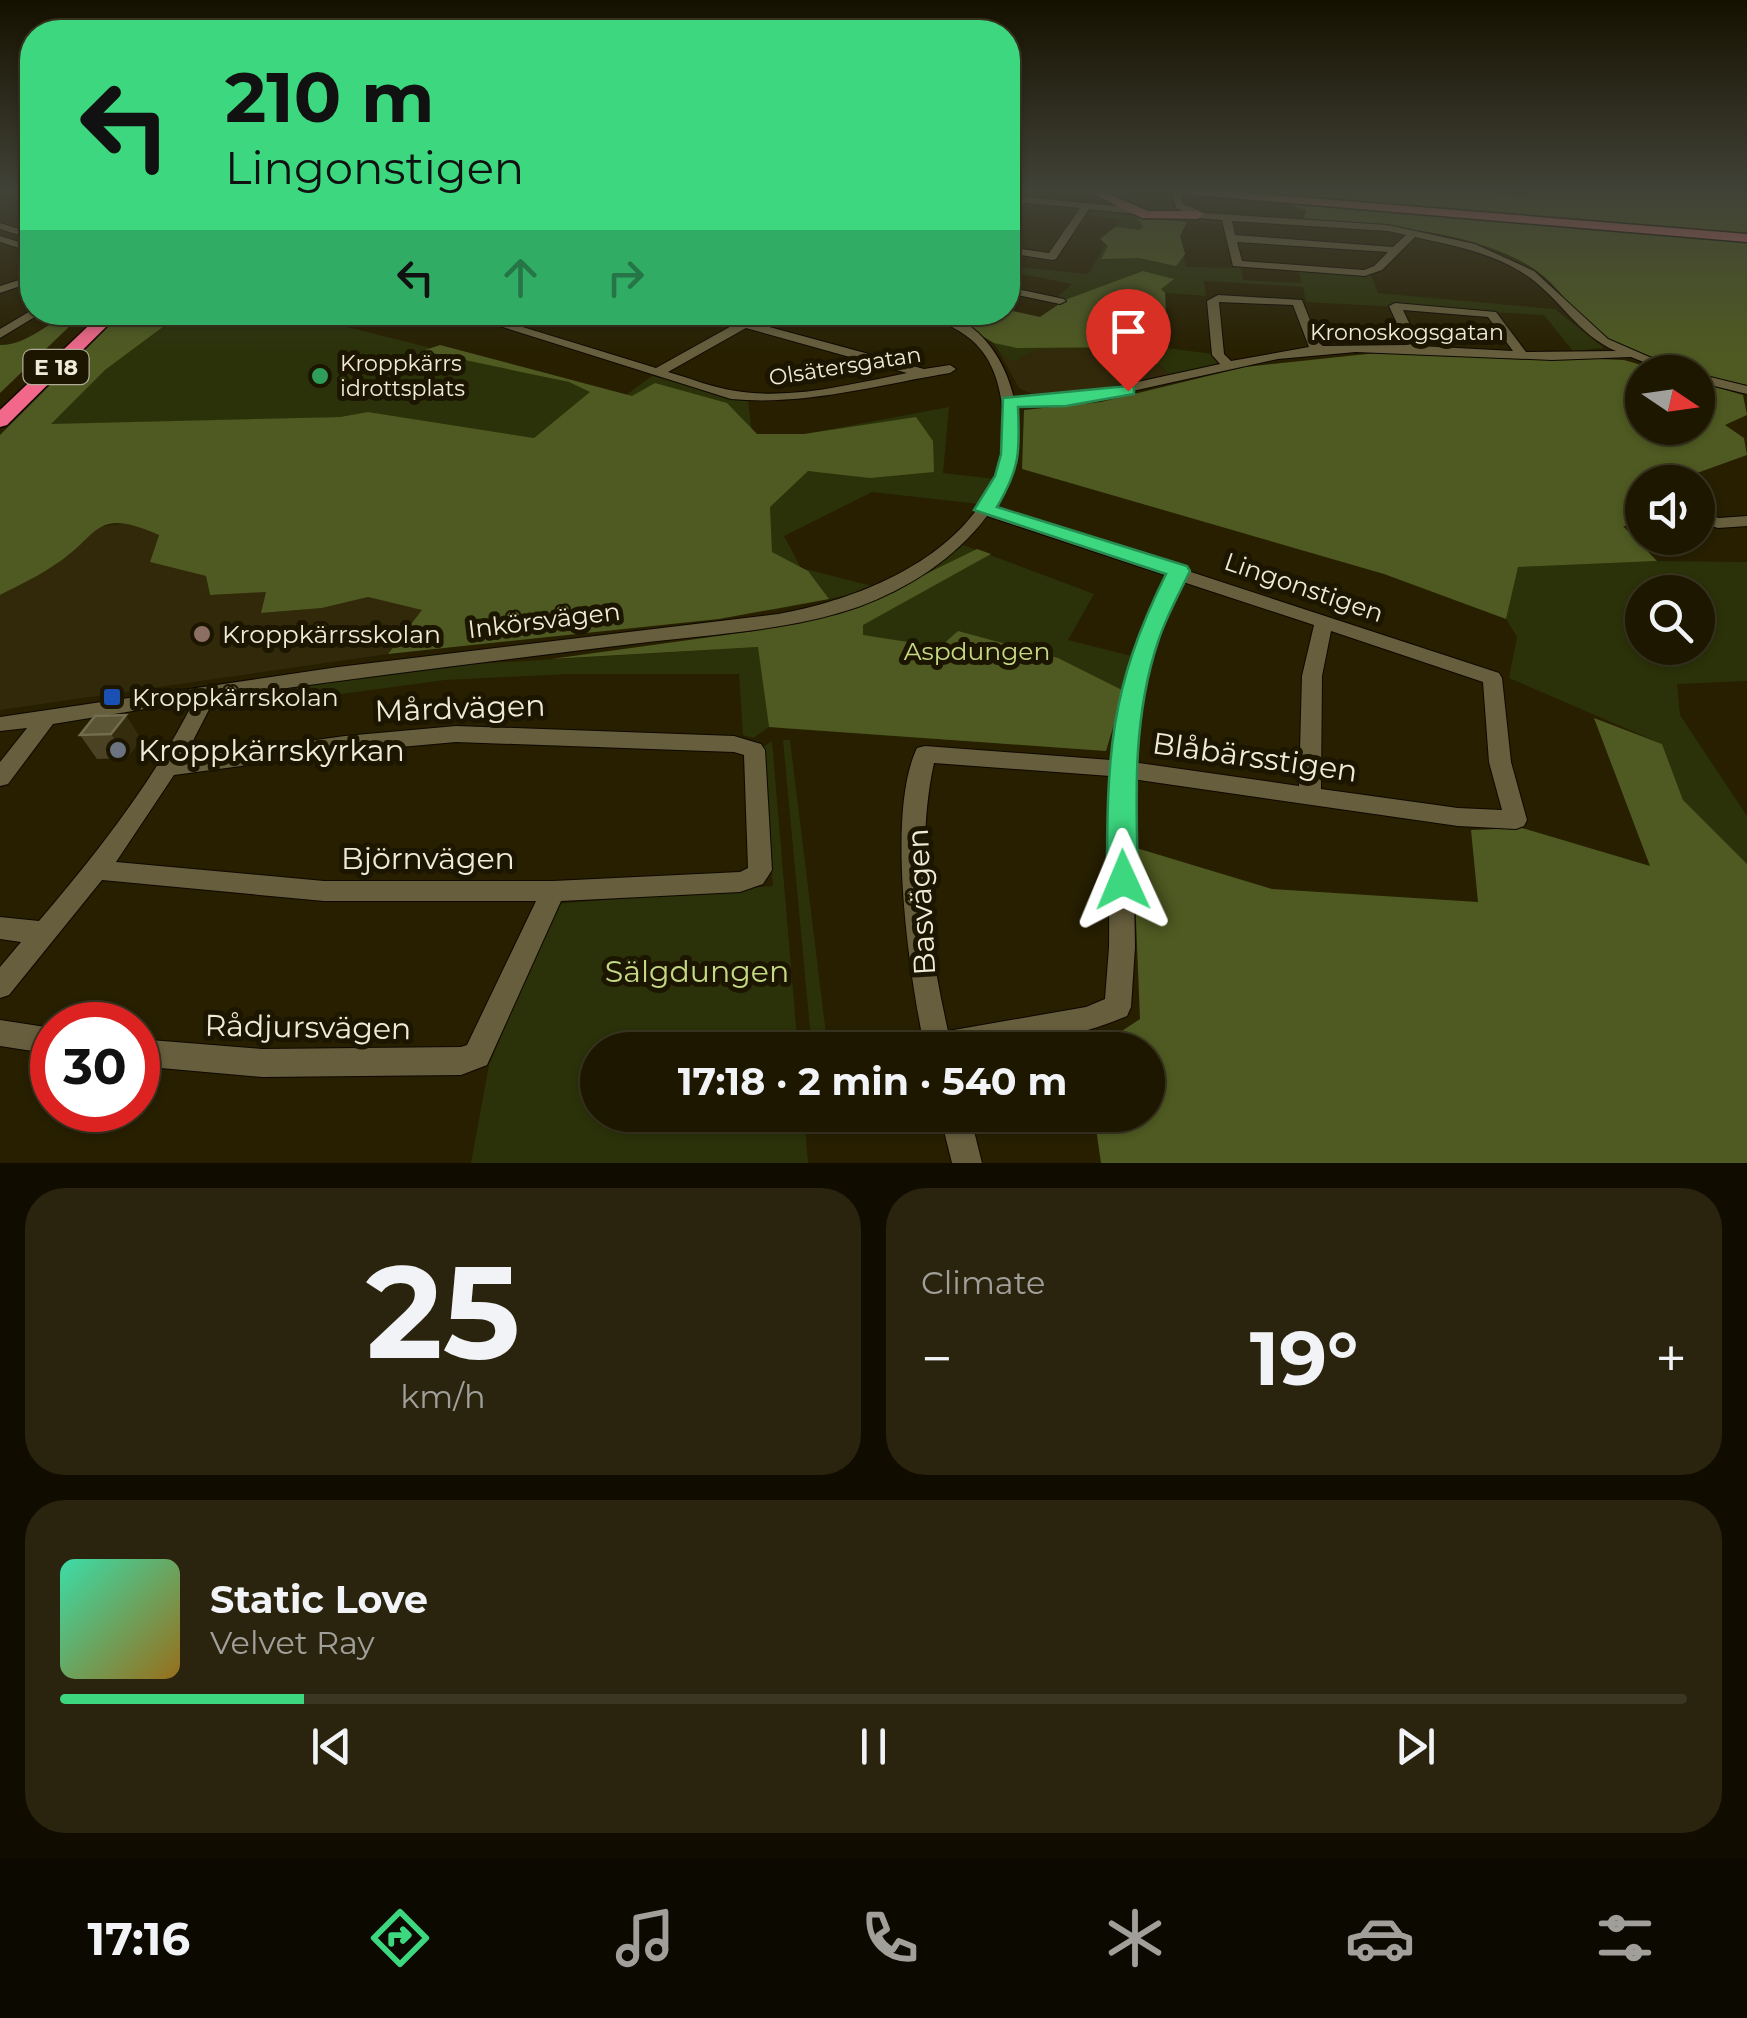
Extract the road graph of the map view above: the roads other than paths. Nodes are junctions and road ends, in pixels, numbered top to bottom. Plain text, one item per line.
1 (1061, 245) edge
2 (1232, 245) edge
3 (1331, 245) edge
4 (1401, 245) edge
5 (1468, 245) edge
6 (1396, 250) junction
7 (1020, 252) edge
8 (1020, 292) edge
9 (1060, 300) dead end
10 (81, 325) edge
11 (100, 325) edge
12 (517, 325) edge
13 (747, 325) joint
14 (953, 325) edge
15 (1415, 348) junction
16 (1322, 350) junction
17 (1520, 352) junction
18 (1630, 354) joint
19 (1230, 366) junction
20 (950, 369) dead end
21 (658, 372) junction
22 (922, 373) junction
23 (1715, 382) edge
24 (1747, 390) edge
25 (0, 401) edge
26 (1009, 402) junction
27 (0, 421) edge
28 (984, 510) junction
29 (1747, 521) edge
30 (1715, 522) edge
31 (1179, 571) junction
32 (1324, 621) junction
33 (208, 693) junction
34 (47, 718) junction
35 (0, 724) edge
36 (925, 754) joint
37 (170, 768) junction
38 (1121, 769) junction
39 (0, 778) edge
40 (1310, 794) junction
41 (1516, 820) joint
42 (100, 870) junction
43 (755, 877) joint
44 (553, 891) junction
45 (0, 928) edge
46 (44, 934) junction
47 (0, 986) edge
48 (935, 1032) edge
49 (1024, 1032) edge
50 (0, 1033) edge
51 (30, 1038) edge
52 (160, 1054) edge
53 (959, 1132) edge
54 (967, 1163) edge

1 - 7 street
2 - 6 street
3 - 6 street
4 - 6 street
5 - 18 street
8 - 9 street
10 - 25 highway, E 18
11 - 27 highway, E 18
12 - 21 street, Olsätersgatan
13 - 21 street
13 - 22 street
14 - 26 street, Inkörsvägen
15 - 16 street, Kronoskogsgatan
15 - 17 street, Kronoskogsgatan
15 - 17 street
16 - 19 street, Kronoskogsgatan
16 - 19 street
17 - 18 street, Kronoskogsgatan
19 - 26 street, Kronoskogsgatan
20 - 22 street, Olsätersgatan
21 - 22 street, Olsätersgatan
23 - 24 street
26 - 28 street, Inkörsvägen
28 - 31 street, Lingonstigen
28 - 33 street, Inkörsvägen
29 - 30 street
31 - 32 street, Lingonstigen
31 - 38 street
32 - 40 street
32 - 41 street, Lingonstigen
33 - 34 street, Inkörsvägen
33 - 37 street
34 - 35 street, Inkörsvägen
34 - 39 street
36 - 38 street, Blåbärsstigen
36 - 48 street, Basvägen
37 - 42 street
37 - 43 street, Mårdvägen
38 - 40 street, Blåbärsstigen
38 - 49 street
40 - 41 street, Blåbärsstigen
42 - 44 street, Björnvägen
42 - 46 street
43 - 44 street, Björnvägen
44 - 52 street, Rådjursvägen
45 - 46 street
46 - 47 street
50 - 51 street
53 - 54 street

